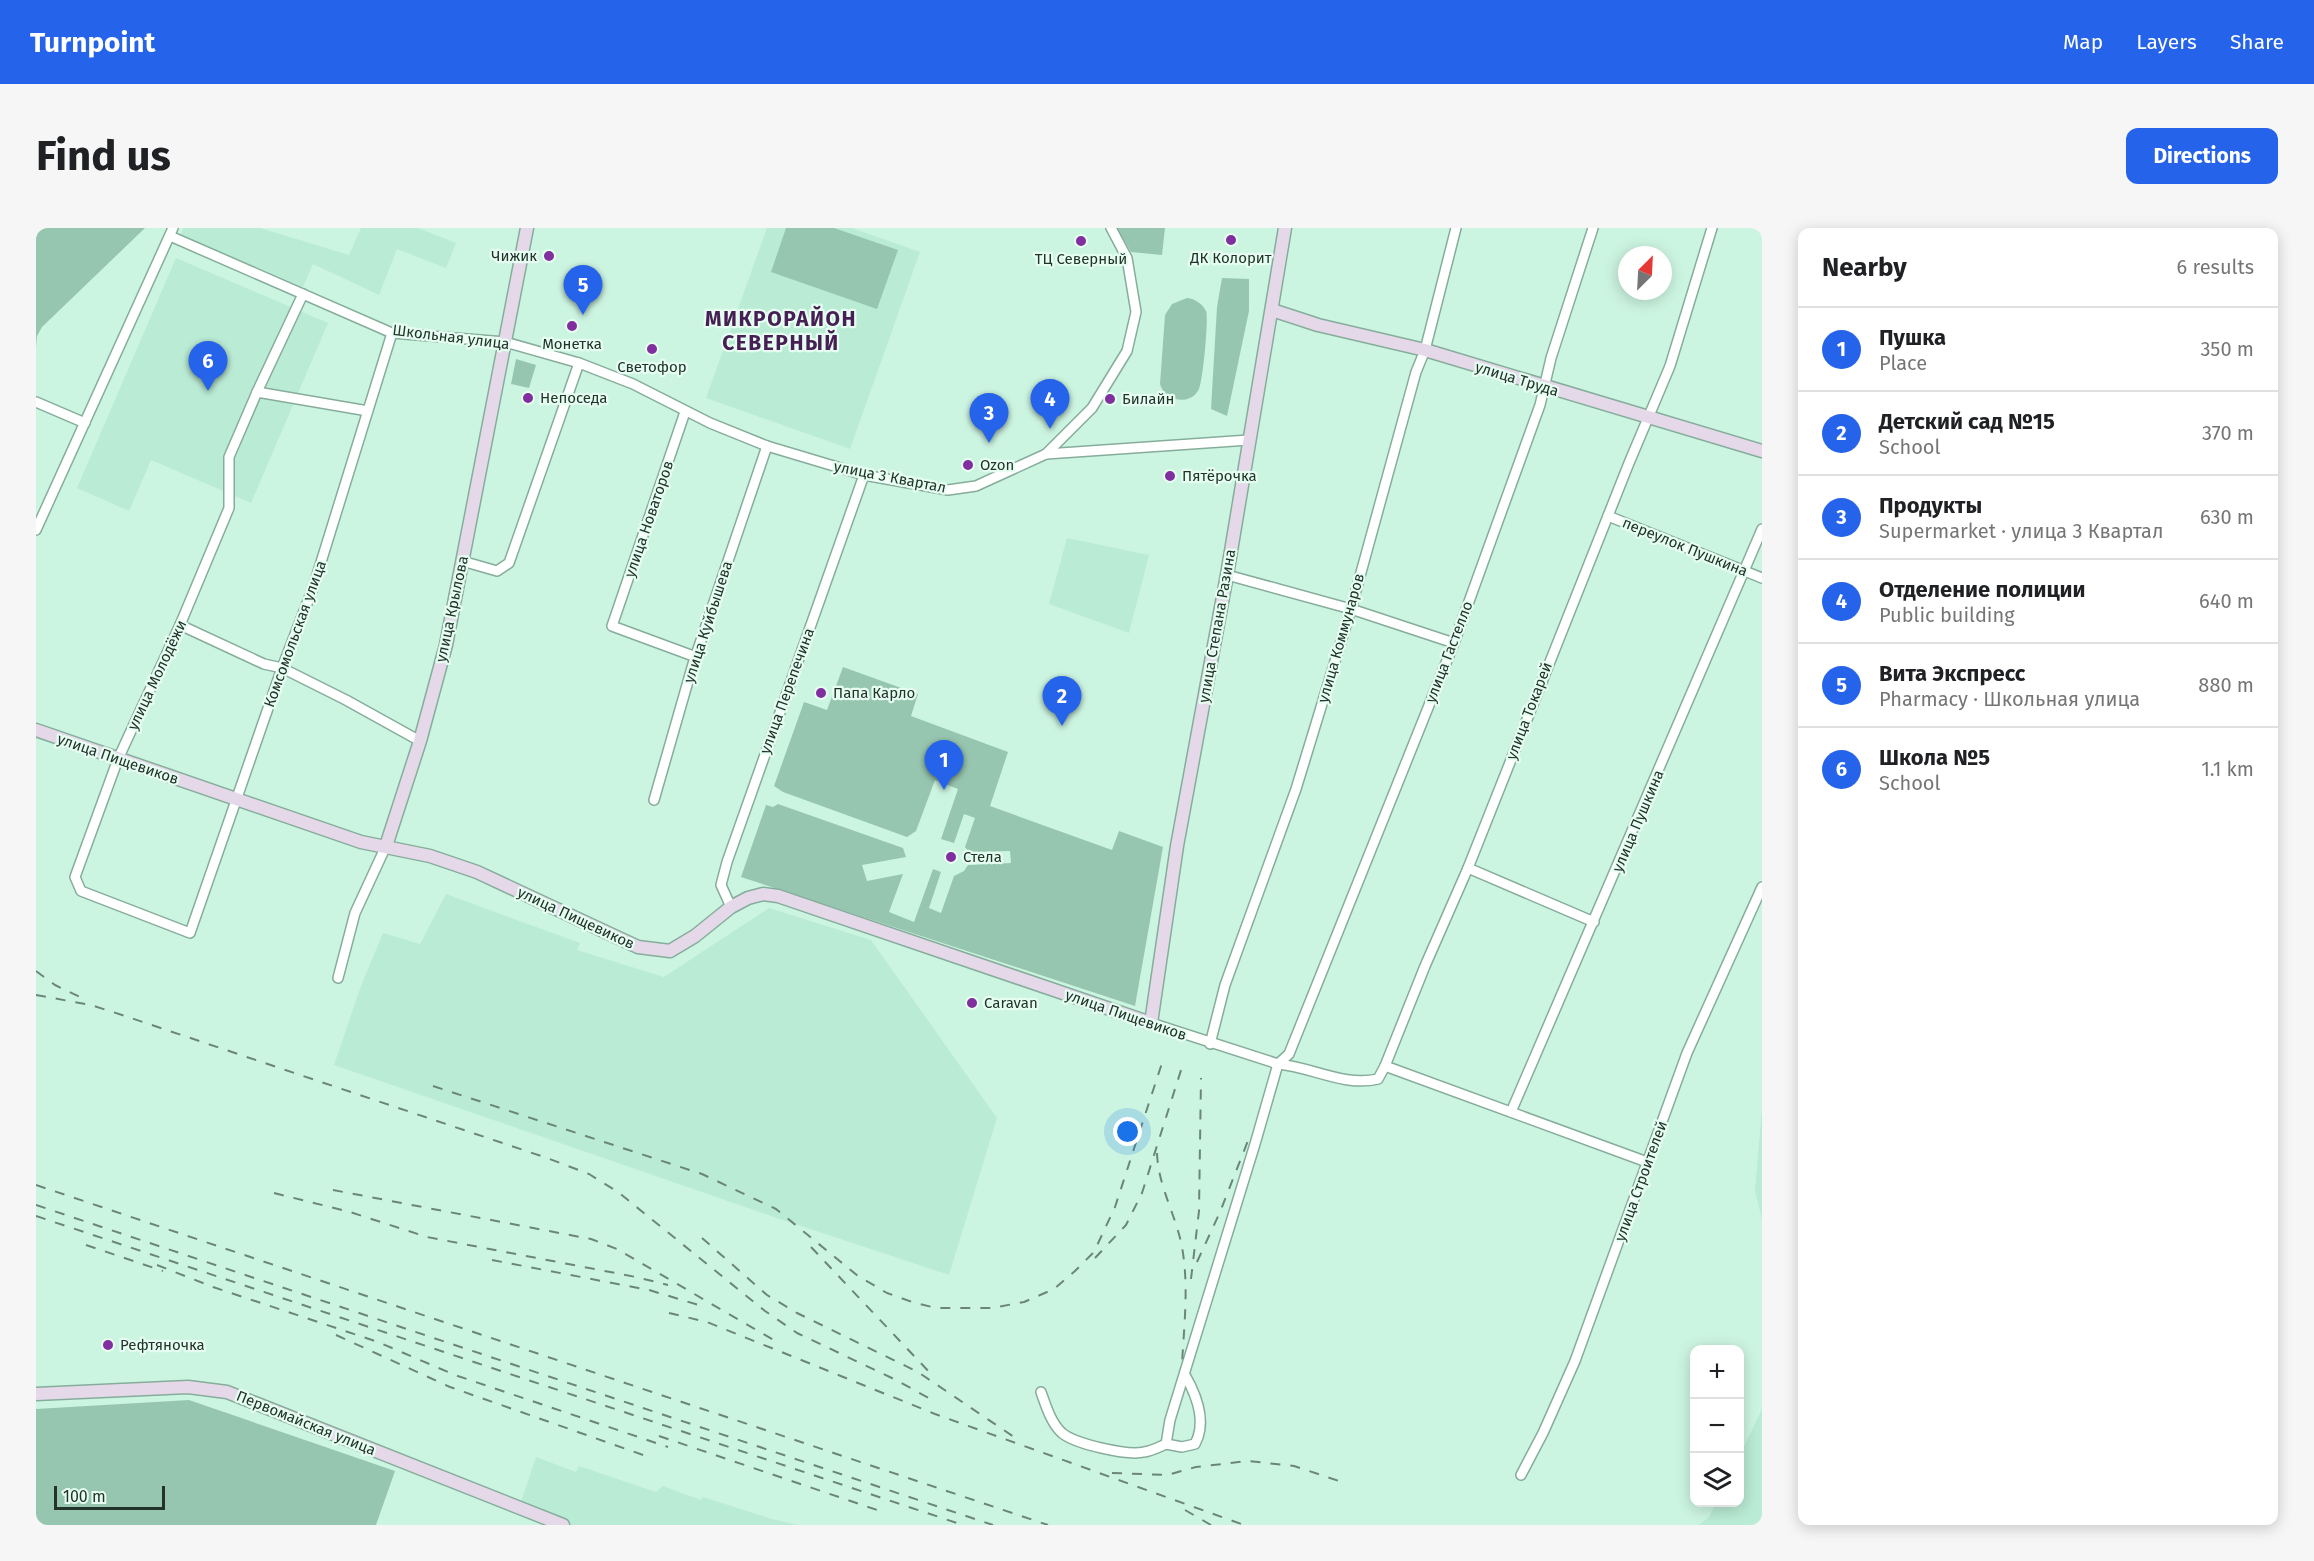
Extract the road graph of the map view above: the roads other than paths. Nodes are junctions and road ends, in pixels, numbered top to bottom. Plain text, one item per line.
1 (527, 228) edge
2 (1111, 228) edge
3 (1285, 228) edge
4 (1456, 228) edge
5 (1593, 228) edge
6 (1712, 228) edge
7 (171, 232) edge
8 (303, 294) junction
9 (1272, 310) junction
10 (392, 333) junction
11 (505, 342) junction
12 (1425, 350) junction
13 (579, 363) junction
14 (1543, 387) junction
15 (257, 392) junction
16 (36, 402) edge
17 (368, 411) junction
18 (686, 412) junction
19 (1650, 416) junction
20 (85, 423) junction
21 (1249, 440) junction
22 (767, 446) junction
23 (1762, 451) edge
24 (1046, 454) junction
25 (864, 475) junction
26 (1608, 516) junction
27 (1762, 529) edge
28 (36, 530) edge
29 (462, 561) junction
30 (1745, 571) junction
31 (1227, 575) junction
32 (1762, 579) edge
33 (1351, 609) junction
34 (180, 625) junction
35 (1454, 643) junction
36 (696, 657) junction
37 (282, 668) junction
38 (36, 730) edge
39 (420, 741) junction
40 (118, 759) junction
41 (237, 799) junction
42 (654, 800) dead end
43 (386, 846) junction
44 (1468, 868) junction
45 (1762, 887) edge
46 (730, 907) junction
47 (1594, 922) junction
48 (190, 933) joint
49 (338, 978) dead end
50 (1151, 1023) junction
51 (1210, 1044) junction
52 (1278, 1064) junction
53 (1385, 1066) junction
54 (1511, 1112) junction
55 (1647, 1162) junction
56 (1185, 1375) junction
57 (1041, 1392) dead end
58 (36, 1394) edge
59 (1166, 1443) junction
60 (1521, 1476) dead end
61 (563, 1525) edge

1 - 11 main road, улица Крылова
2 - 24 street
3 - 9 main road, улица Степана Разина
4 - 12 street, улица Коммунаров
5 - 14 street, улица Гастелло
6 - 19 street, улица Токарей
7 - 8 street, Школьная улица
7 - 20 street, Школьная улица
8 - 10 street, Школьная улица
8 - 15 street
9 - 12 main road, улица Труда
9 - 21 main road, улица Степана Разина
10 - 11 street, Школьная улица
10 - 17 street, Комсомольская улица
11 - 13 street, Школьная улица
11 - 29 main road, улица Крылова
12 - 14 main road, улица Труда
12 - 33 street, улица Коммунаров
13 - 18 street, Школьная улица
13 - 29 street
14 - 19 main road, улица Труда
14 - 35 street, улица Гастелло
15 - 17 street
15 - 34 street, улица Молодёжи
16 - 20 street
17 - 37 street, Комсомольская улица
18 - 22 street, Школьная улица
18 - 36 street, улица Новаторов
19 - 23 main road, улица Труда
19 - 26 street, улица Токарей
20 - 28 street, Школьная улица
21 - 24 street
21 - 31 main road, улица Степана Разина
22 - 25 street, улица 3 Квартал
22 - 36 street, улица Куйбышева
24 - 25 street, улица 3 Квартал
25 - 46 street, улица Перепечина
26 - 30 street, переулок Пушкина
26 - 44 street, улица Токарей
27 - 30 street, улица Пушкина
29 - 39 main road, улица Крылова
30 - 32 street, переулок Пушкина
30 - 47 street, улица Пушкина
31 - 33 street
31 - 50 main road, улица Степана Разина
33 - 35 street
33 - 51 street, улица Коммунаров
34 - 37 street
34 - 40 street, улица Молодёжи
35 - 52 street, улица Гастелло
36 - 42 street, улица Куйбышева
37 - 39 street
37 - 41 street, Комсомольская улица
38 - 40 main road, улица Пищевиков
39 - 43 main road, улица Крылова
40 - 41 main road, улица Пищевиков
40 - 48 street, улица Молодёжи
41 - 43 main road, улица Пищевиков
41 - 48 street, Комсомольская улица
43 - 46 main road, улица Пищевиков
43 - 49 street, улица Крылова
44 - 47 street
44 - 53 street, улица Токарей
45 - 55 street, улица Строителей
46 - 50 main road, улица Пищевиков
47 - 54 street, улица Пушкина
50 - 51 street, улица Пищевиков
51 - 52 street, улица Пищевиков
52 - 53 street, улица Пищевиков
52 - 56 street, улица Гастелло
53 - 54 street
54 - 55 street
55 - 60 street, улица Строителей
56 - 59 street, улица Гастелло
56 - 59 street
57 - 59 street
58 - 61 main road, Первомайская улица

